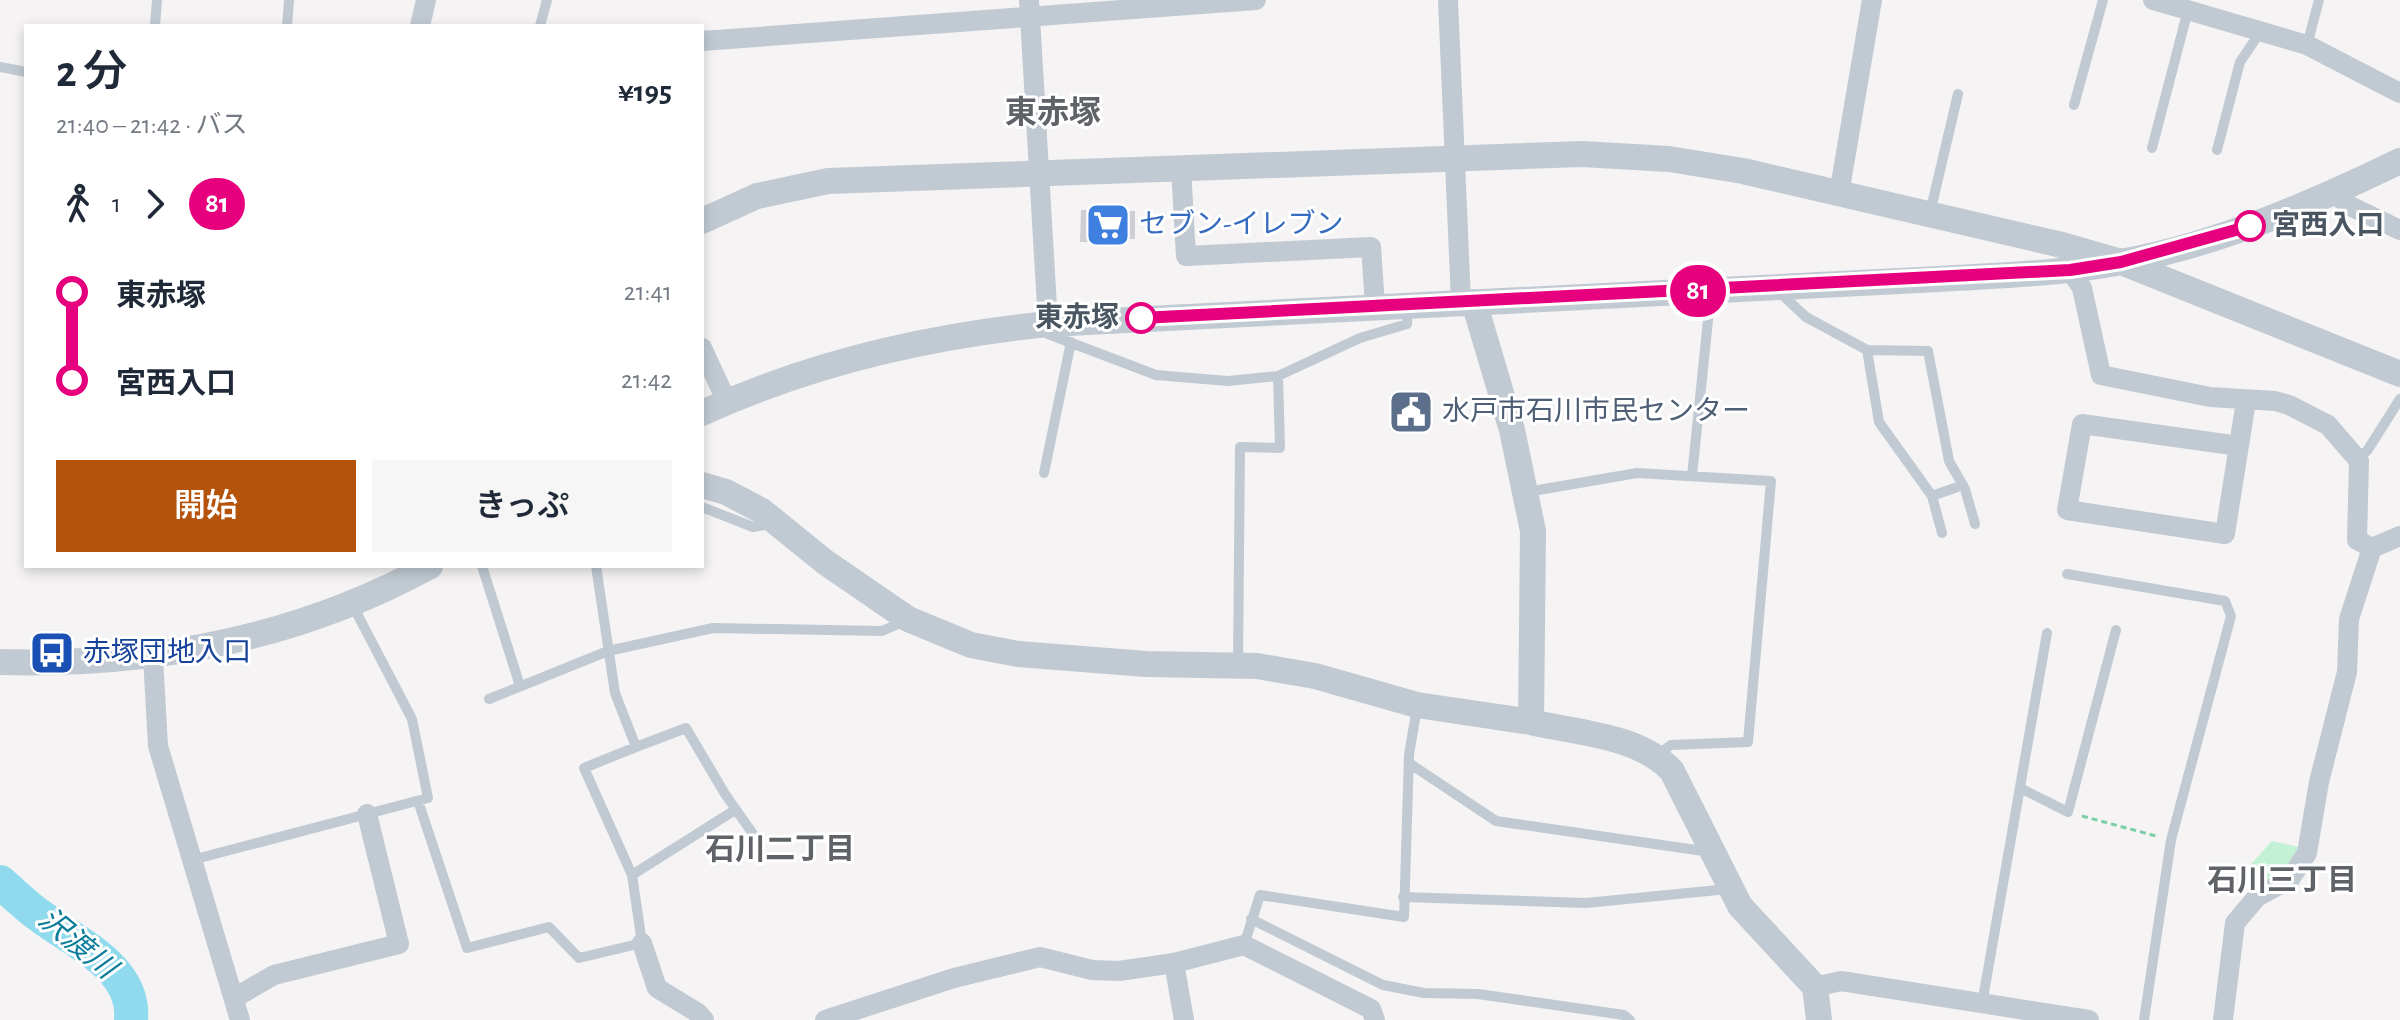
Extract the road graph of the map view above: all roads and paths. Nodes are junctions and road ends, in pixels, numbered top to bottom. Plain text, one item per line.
1 (157, 0) edge
2 (289, 0) edge
3 (426, 0) edge
4 (547, 0) edge
5 (1256, 0) edge
6 (1448, 0) edge
7 (1872, 0) edge
8 (2103, 0) edge
9 (2153, 0) edge
10 (2319, 0) edge
11 (1029, 8) edge
12 (2188, 10) junction
13 (155, 24) edge
14 (287, 24) edge
15 (420, 24) edge
16 (541, 24) edge
17 (2261, 31) junction
18 (704, 41) edge
19 (2307, 45) junction
20 (0, 67) edge
21 (24, 72) edge
22 (2400, 93) edge
23 (1958, 94) dead end
24 (2074, 105) dead end
25 (2152, 148) dead end
26 (2217, 150) dead end
27 (1455, 158) junction
28 (2400, 161) edge
29 (1181, 168) junction
30 (1040, 173) junction
31 (2334, 193) junction
32 (1839, 194) junction
33 (1930, 215) junction
34 (704, 220) edge
35 (2400, 230) edge
36 (2121, 262) junction
37 (2070, 270) junction
38 (1774, 287) junction
39 (1711, 290) junction
40 (1468, 302) junction
41 (1408, 305) junction
42 (1375, 306) junction
43 (1048, 324) junction
44 (1071, 342) junction
45 (1867, 350) junction
46 (704, 352) edge
47 (2400, 374) edge
48 (1278, 376) junction
49 (2400, 399) edge
50 (2246, 401) junction
51 (727, 402) junction
52 (704, 412) edge
53 (2239, 446) junction
54 (2355, 457) junction
55 (1044, 473) dead end
56 (1692, 476) junction
57 (1963, 485) junction
58 (704, 486) edge
59 (1527, 492) junction
60 (1932, 496) junction
61 (704, 508) edge
62 (776, 523) junction
63 (1975, 524) dead end
64 (1942, 533) dead end
65 (2400, 536) edge
66 (2372, 548) junction
67 (426, 568) edge
68 (483, 568) edge
69 (596, 568) edge
70 (2067, 574) dead end
71 (351, 602) junction
72 (908, 619) junction
73 (2116, 630) dead end
74 (2047, 633) dead end
75 (608, 651) junction
76 (153, 657) junction
77 (0, 662) edge
78 (1238, 665) junction
79 (520, 686) junction
80 (489, 699) dead end
81 (1417, 705) junction
82 (1531, 722) junction
83 (636, 747) junction
84 (1657, 755) junction
85 (1409, 763) junction
86 (2020, 788) junction
87 (418, 801) junction
88 (735, 810) junction
89 (2068, 812) junction
90 (367, 814) junction
91 (2171, 840) junction
92 (760, 844) dead end
93 (1712, 853) junction
94 (192, 860) junction
95 (632, 875) junction
96 (1730, 889) junction
97 (1403, 897) junction
98 (1251, 919) junction
99 (642, 943) junction
100 (1244, 945) junction
101 (1174, 963) junction
102 (1815, 987) junction
103 (234, 998) junction
104 (1981, 1012) edge
105 (240, 1020) edge
106 (704, 1020) edge
107 (825, 1020) edge
108 (1184, 1020) edge
109 (1375, 1020) edge
110 (1630, 1020) edge
111 (1819, 1020) edge
112 (2089, 1020) edge
113 (2144, 1020) edge
114 (2223, 1020) edge

1 - 13 lane
2 - 14 lane
3 - 15 street
4 - 16 lane
5 - 11 street
6 - 27 street
7 - 32 street
8 - 24 lane
9 - 12 street
10 - 19 lane
11 - 18 street
11 - 30 street
12 - 17 street
12 - 25 lane
17 - 19 street
17 - 26 lane
19 - 22 street
20 - 21 lane
23 - 33 lane
27 - 29 street
27 - 32 street
27 - 40 street
28 - 31 street
29 - 30 street
29 - 42 street
30 - 34 street
30 - 43 street
31 - 35 street
31 - 36 street
32 - 33 street
33 - 36 street
36 - 37 street
36 - 47 street
37 - 38 street
37 - 50 street
38 - 39 street
38 - 45 lane
39 - 40 street
39 - 56 lane
40 - 41 street
40 - 59 street
41 - 42 street
41 - 48 lane
42 - 43 street
43 - 44 lane
43 - 51 street
44 - 48 lane
44 - 55 lane
45 - 57 lane
45 - 60 lane
46 - 51 street
48 - 78 lane
49 - 54 lane
50 - 53 street
50 - 54 street
51 - 52 street
53 - 53 street
54 - 66 street
56 - 59 lane
56 - 84 lane
57 - 60 lane
57 - 63 lane
58 - 62 street
59 - 82 street
60 - 64 lane
61 - 62 lane
62 - 72 street
65 - 66 street
66 - 114 street
67 - 71 street
68 - 79 lane
69 - 75 lane
70 - 91 lane
71 - 76 street
71 - 87 lane
72 - 75 lane
72 - 78 street
73 - 89 lane
74 - 86 lane
75 - 79 lane
75 - 83 lane
76 - 77 street
76 - 94 street
78 - 81 street
79 - 80 lane
81 - 82 street
81 - 85 lane
82 - 84 street
83 - 88 lane
83 - 95 lane
84 - 93 street
85 - 93 lane
85 - 97 lane
86 - 89 lane
86 - 104 lane
87 - 90 lane
87 - 99 lane
88 - 92 lane
88 - 95 lane
89 - 91 path
90 - 94 lane
90 - 103 street
91 - 113 lane
93 - 96 street
94 - 103 street
95 - 99 lane
96 - 97 lane
96 - 102 street
97 - 98 lane
98 - 100 lane
98 - 110 lane
99 - 106 street
100 - 101 street
100 - 109 street
101 - 107 street
101 - 108 street
102 - 104 street
102 - 111 street
103 - 105 street
104 - 112 street

